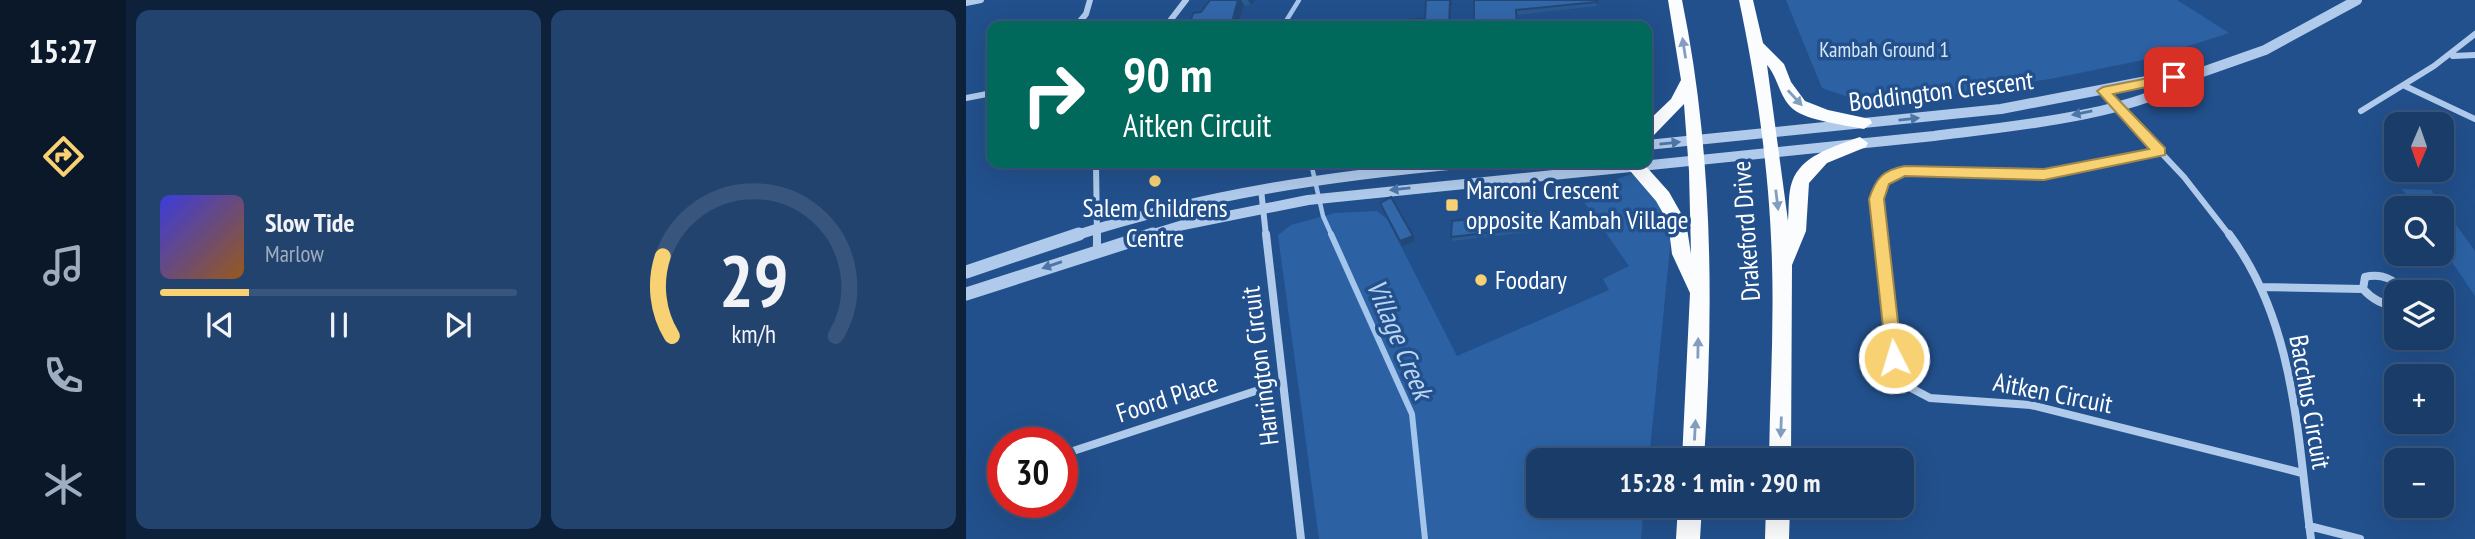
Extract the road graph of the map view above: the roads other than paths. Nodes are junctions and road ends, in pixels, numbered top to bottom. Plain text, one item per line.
1 (981, 0) edge
2 (1090, 0) edge
3 (1186, 0) edge
4 (1675, 0) edge
5 (1746, 0) edge
6 (2357, 0) edge
7 (966, 4) edge
8 (1080, 21) edge
9 (1171, 21) edge
10 (2475, 34) edge
11 (1756, 44) junction
12 (2475, 55) edge
13 (2445, 58) junction
14 (2191, 76) junction
15 (1690, 79) junction
16 (2405, 86) junction
17 (2103, 91) junction
18 (987, 94) edge
19 (966, 98) edge
20 (2116, 105) junction
21 (2361, 111) dead end
22 (2475, 119) edge
23 (1864, 123) junction
24 (1652, 127) edge
25 (1768, 132) junction
26 (1694, 140) junction
27 (1860, 143) junction
28 (1652, 144) edge
29 (2160, 152) junction
30 (1771, 153) junction
31 (1695, 160) junction
32 (1652, 164) edge
33 (1096, 168) edge
34 (1423, 168) edge
35 (1605, 168) edge
36 (1638, 168) edge
37 (1261, 189) junction
38 (1263, 208) junction
39 (1097, 228) junction
40 (1097, 250) junction
41 (1782, 265) junction
42 (966, 272) edge
43 (2391, 280) edge
44 (2261, 287) junction
45 (2363, 289) junction
46 (966, 295) edge
47 (1699, 298) junction
48 (2384, 303) edge
49 (1283, 382) junction
50 (1693, 448) edge
51 (1780, 448) edge
52 (1078, 449) edge
53 (2302, 473) junction
54 (1778, 518) edge
55 (2309, 526) junction
56 (1777, 536) edge
57 (1301, 539) edge
58 (2311, 539) edge
59 (2360, 539) edge

1 - 7 street
2 - 8 street
3 - 9 street
15 -> 4 highway, Drakeford Drive
5 - 11 highway, Drakeford Drive
6 - 14 street, Boddington Crescent
10 - 13 street
11 -> 23 highway
11 - 25 highway, Drakeford Drive
12 - 13 street
13 - 16 street
14 - 17 street, Boddington Crescent
14 - 20 street, Boddington Crescent
15 - 24 highway
15 - 26 highway, Drakeford Drive
16 - 21 street
16 - 22 street
17 - 20 street, Bacchus Circuit
23 -> 17 street, Boddington Crescent
18 - 19 street
20 -> 27 street, Boddington Crescent
20 - 29 street, Bacchus Circuit
23 - 25 street, Boddington Crescent
25 - 26 street, Boddington Crescent
25 - 30 highway, Drakeford Drive
28 -> 26 street, Boddington Crescent
26 - 31 highway, Drakeford Drive
27 - 30 street, Boddington Crescent
27 - 41 highway
29 - 44 street, Bacchus Circuit
29 - 53 street, Aitken Circuit
30 - 31 street
30 -> 41 highway, Drakeford Drive
31 - 32 street
31 - 47 highway, Drakeford Drive
33 - 39 street
34 - 37 street
35 -> 38 street
36 - 47 highway
37 - 38 street, Harrington Circuit
37 - 39 street
38 - 40 street
38 - 49 street, Harrington Circuit
39 - 40 street
39 - 42 street
40 -> 46 street
41 -> 51 highway, Drakeford Drive
43 - 45 street
44 - 45 street
44 - 53 street, Bacchus Circuit
45 - 48 street
50 -> 47 highway, Drakeford Drive
49 - 52 street, Foord Place
49 - 57 street, Harrington Circuit
53 - 55 street, Bacchus Circuit
54 - 56 highway
55 - 58 street, Bacchus Circuit
55 - 59 street

